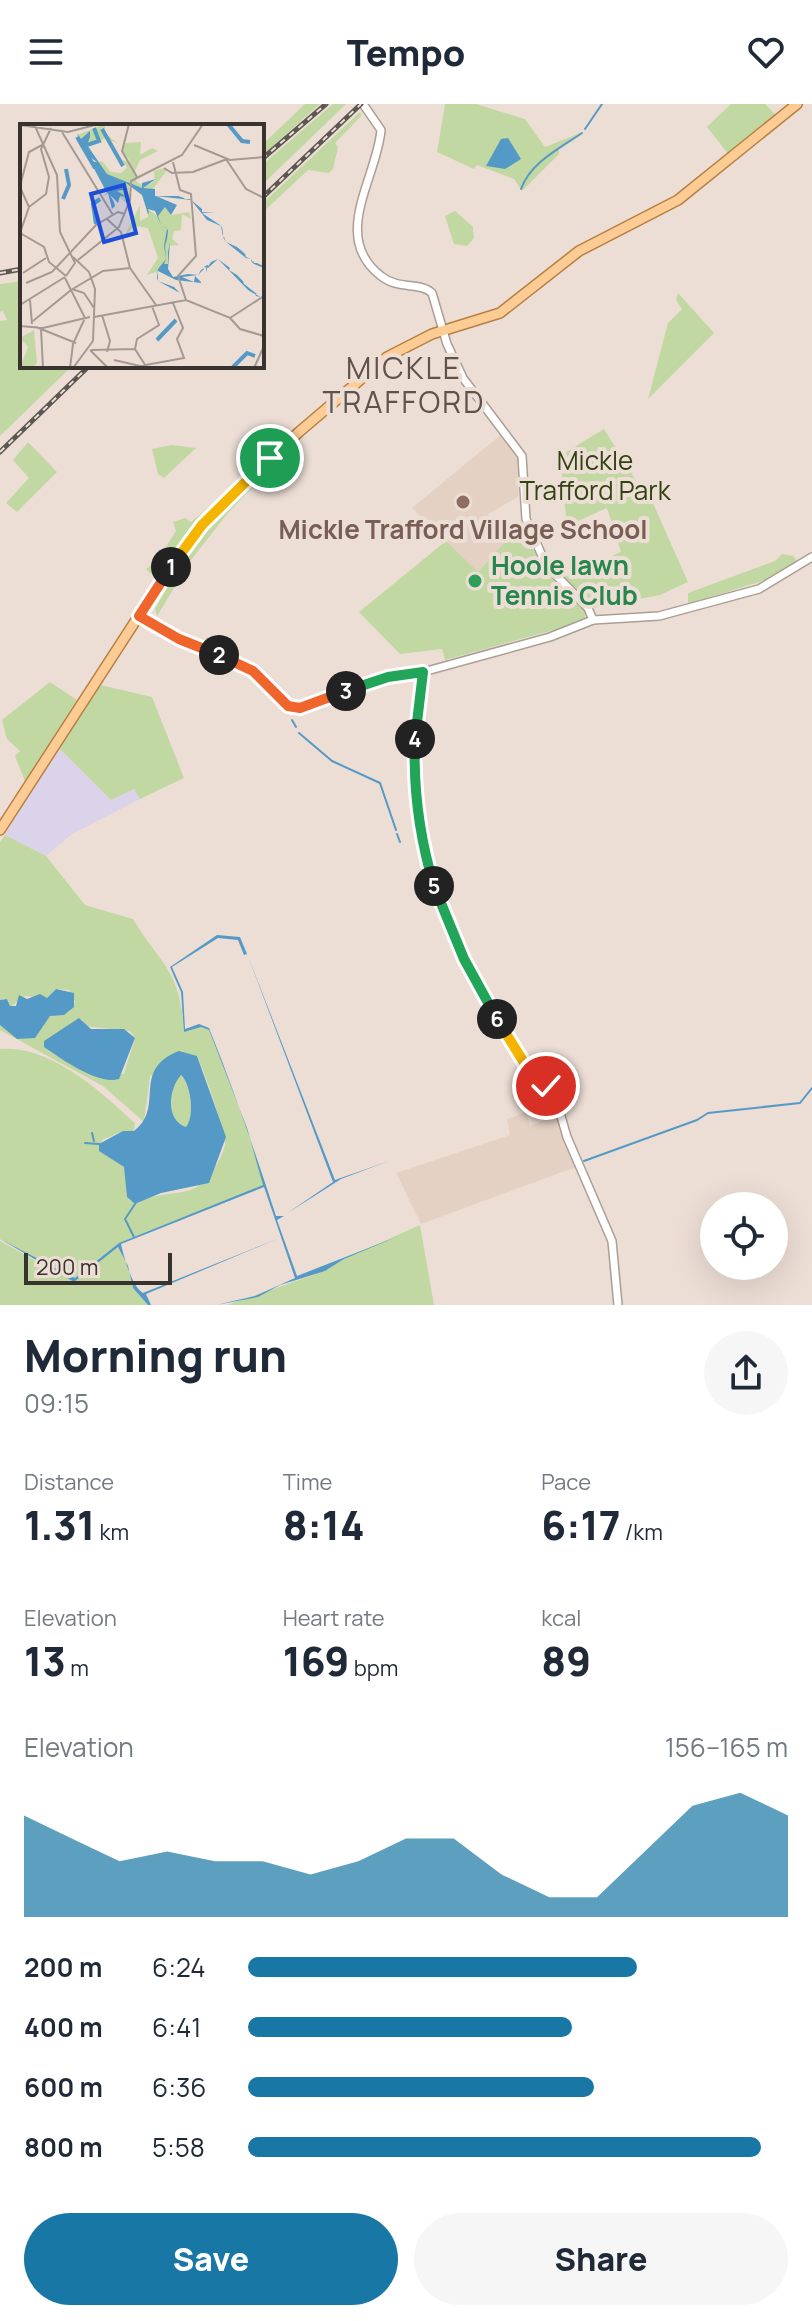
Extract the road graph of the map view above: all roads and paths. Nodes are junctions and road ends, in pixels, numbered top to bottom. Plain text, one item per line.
1 (363, 104) edge
2 (797, 104) edge
3 (442, 331) junction
4 (812, 557) edge
5 (139, 616) junction
6 (593, 620) junction
7 (423, 672) junction
8 (0, 830) edge
9 (618, 1305) edge

1 - 3 street
2 - 3 main road
3 - 5 main road
3 - 6 street
4 - 6 street
5 - 7 street
5 - 8 main road
6 - 7 street
7 - 9 street

